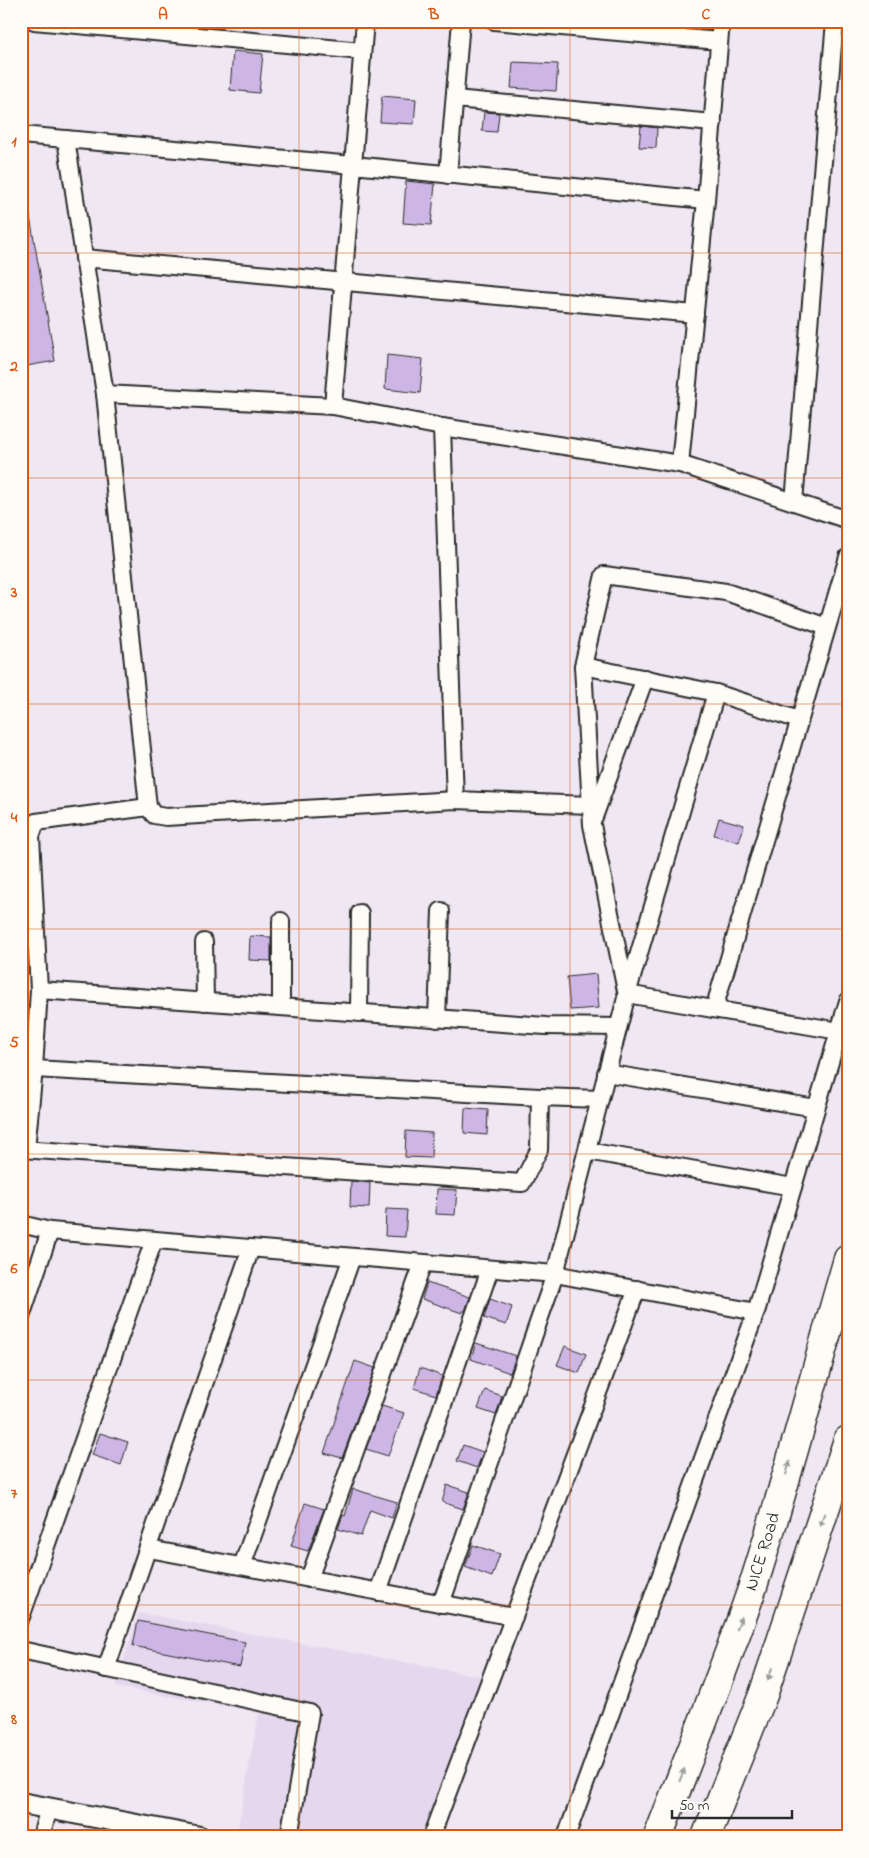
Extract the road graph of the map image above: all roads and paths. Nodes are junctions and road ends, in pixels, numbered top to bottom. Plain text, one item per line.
1 (34, 21) edge
2 (365, 21) edge
3 (461, 21) edge
4 (494, 21) edge
5 (721, 21) edge
6 (835, 21) edge
7 (719, 41) junction
8 (362, 51) junction
9 (454, 98) junction
10 (712, 123) junction
11 (21, 135) edge
12 (66, 139) junction
13 (353, 165) junction
14 (448, 175) junction
15 (706, 200) junction
16 (84, 258) junction
17 (344, 282) junction
18 (695, 314) junction
19 (104, 394) junction
20 (334, 406) junction
21 (442, 427) junction
22 (680, 464) junction
23 (794, 502) junction
24 (848, 520) edge
25 (848, 557) edge
26 (827, 627) junction
27 (583, 666) junction
28 (645, 678) junction
29 (716, 693) junction
30 (799, 720) junction
31 (455, 800) junction
32 (590, 805) junction
33 (148, 807) junction
34 (592, 825) junction
35 (441, 911) dead end
36 (360, 913) dead end
37 (281, 920) dead end
38 (204, 942) dead end
39 (40, 990) junction
40 (627, 994) junction
41 (848, 1001) edge
42 (204, 1002) junction
43 (281, 1007) junction
44 (714, 1009) junction
45 (359, 1013) junction
46 (437, 1018) junction
47 (618, 1027) junction
48 (839, 1031) junction
49 (34, 1069) junction
50 (606, 1073) junction
51 (540, 1097) junction
52 (600, 1099) junction
53 (816, 1108) junction
54 (24, 1149) edge
55 (587, 1151) junction
56 (793, 1187) junction
57 (21, 1224) edge
58 (50, 1231) junction
59 (154, 1240) junction
60 (251, 1248) junction
61 (352, 1257) junction
62 (848, 1259) edge
63 (423, 1263) junction
64 (490, 1269) junction
65 (555, 1274) junction
66 (637, 1289) junction
67 (756, 1312) junction
68 (21, 1317) edge
69 (848, 1440) edge
70 (149, 1549) junction
71 (242, 1566) junction
72 (309, 1579) junction
73 (378, 1592) junction
74 (441, 1604) junction
75 (21, 1617) edge
76 (514, 1617) junction
77 (21, 1650) edge
78 (106, 1669) junction
79 (21, 1803) edge
80 (48, 1808) junction
81 (41, 1837) edge
82 (200, 1837) edge
83 (289, 1837) edge
84 (431, 1837) edge
85 (566, 1837) edge
86 (658, 1837) edge
87 (706, 1837) edge

1 - 8 street
2 - 8 street
3 - 9 street
4 - 7 street
5 - 7 street
6 - 23 street
7 - 10 street
8 - 13 street
9 - 10 street
9 - 14 street
10 - 15 street
11 - 12 street
12 - 13 street
12 - 16 street
13 - 14 street
13 - 17 street
14 - 15 street
15 - 18 street
16 - 17 street
16 - 19 street
17 - 18 street
17 - 20 street
18 - 22 street
19 - 20 street
19 - 33 street
20 - 21 street
21 - 22 street
21 - 31 street
22 - 23 street
23 - 24 street
25 - 26 street
26 - 27 street
26 - 30 street
27 - 28 street
27 - 32 street
28 - 29 street
28 - 34 street
29 - 30 street
29 - 40 street
30 - 44 street
31 - 32 street
31 - 33 street
32 - 34 street
33 - 39 street
34 - 40 street
35 - 46 street
36 - 45 street
37 - 43 street
38 - 42 street
39 - 42 street
39 - 49 street
40 - 44 street
40 - 47 street
41 - 48 street
42 - 43 street
43 - 45 street
44 - 48 street
45 - 46 street
46 - 47 street
47 - 50 street
48 - 53 street
49 - 51 street
49 - 54 street
50 - 52 street
50 - 53 street
51 - 52 street
51 - 54 street
52 - 55 street
53 - 56 street
55 - 56 street
55 - 65 street
56 - 67 street
57 - 58 street
58 - 59 street
58 - 68 street
59 - 60 street
59 - 75 street
60 - 61 street
60 - 70 street
61 - 63 street
61 - 71 street
86 -> 62 highway, NICE Road
63 - 64 street
63 - 72 street
64 - 65 street
64 - 73 street
65 - 66 street
65 - 74 street
66 - 67 street
66 - 76 street
67 - 85 street
69 -> 87 highway
70 - 71 street
70 - 78 street
71 - 72 street
72 - 73 street
73 - 74 street
74 - 76 street
76 - 84 street
77 - 78 street
78 - 83 street
79 - 80 street
80 - 81 street
80 - 82 street

